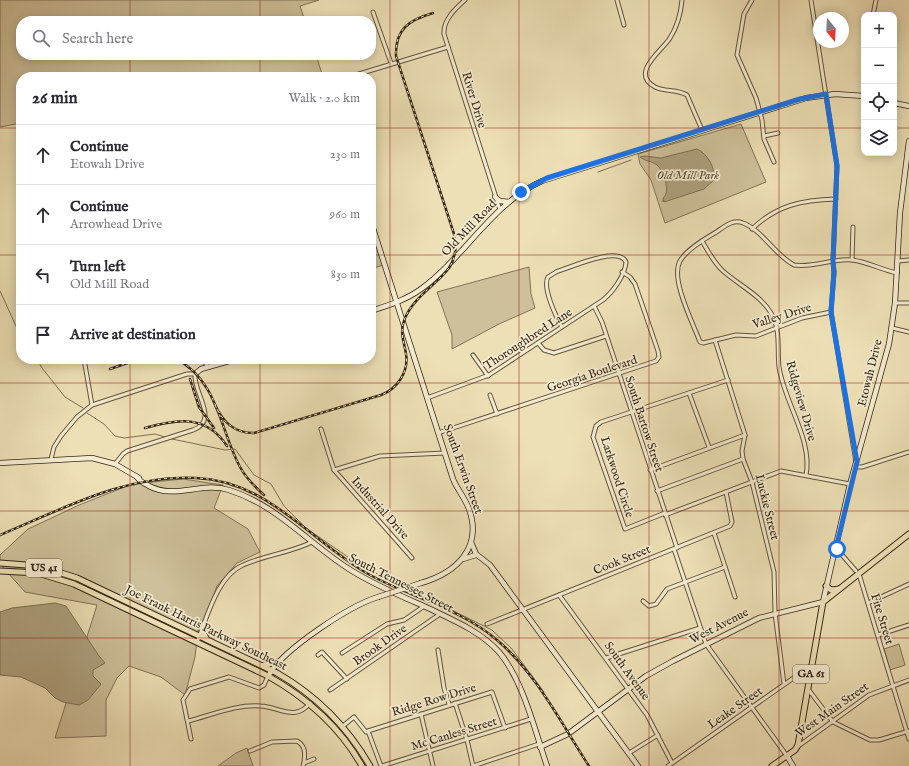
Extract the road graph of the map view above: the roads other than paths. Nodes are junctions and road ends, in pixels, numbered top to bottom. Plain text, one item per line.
1 (465, 0) edge
2 (617, 0) edge
3 (682, 0) edge
4 (752, 0) edge
5 (811, 0) edge
6 (876, 0) edge
7 (373, 12) dead end
8 (874, 12) edge
9 (374, 16) edge
10 (376, 20) edge
11 (624, 25) dead end
12 (448, 47) junction
13 (391, 63) junction
14 (364, 72) edge
15 (826, 94) junction
16 (861, 96) edge
17 (897, 104) edge
18 (909, 106) edge
19 (760, 112) junction
20 (702, 130) junction
21 (778, 133) dead end
22 (764, 136) junction
23 (909, 141) edge
24 (774, 162) dead end
25 (495, 197) junction
26 (836, 200) junction
27 (509, 202) junction
28 (500, 210) junction
29 (853, 227) dead end
30 (752, 229) junction
31 (376, 238) edge
32 (702, 241) junction
33 (852, 260) junction
34 (909, 260) edge
35 (833, 261) junction
36 (898, 261) junction
37 (622, 272) junction
38 (897, 273) junction
39 (895, 302) junction
40 (909, 302) edge
41 (396, 303) junction
42 (594, 306) junction
43 (376, 309) edge
44 (831, 312) junction
45 (562, 327) junction
46 (776, 328) junction
47 (892, 328) junction
48 (909, 332) edge
49 (606, 336) junction
50 (715, 340) junction
51 (538, 343) junction
52 (473, 354) dead end
53 (85, 364) edge
54 (206, 364) edge
55 (218, 364) edge
56 (208, 367) junction
57 (195, 374) junction
58 (619, 374) junction
59 (488, 376) junction
60 (728, 380) junction
61 (689, 393) junction
62 (490, 395) dead end
63 (427, 398) junction
64 (92, 405) junction
65 (630, 413) junction
66 (497, 414) junction
67 (321, 429) dead end
68 (438, 433) junction
69 (745, 435) junction
70 (709, 447) junction
71 (909, 452) edge
72 (445, 453) junction
73 (743, 459) junction
74 (51, 460) junction
75 (0, 463) edge
76 (115, 464) junction
77 (856, 464) junction
78 (334, 470) junction
79 (650, 470) junction
80 (806, 475) junction
81 (752, 482) junction
82 (850, 484) junction
83 (657, 491) junction
84 (726, 492) junction
85 (665, 514) junction
86 (714, 532) junction
87 (909, 534) edge
88 (470, 540) junction
89 (312, 542) junction
90 (836, 548) junction
91 (676, 549) junction
92 (467, 551) junction
93 (477, 555) junction
94 (412, 558) dead end
95 (462, 559) junction
96 (0, 564) edge
97 (725, 567) junction
98 (0, 571) edge
99 (857, 572) junction
100 (685, 582) junction
101 (909, 584) edge
102 (85, 585) junction
103 (826, 586) junction
104 (840, 589) junction
105 (559, 595) junction
106 (735, 597) dead end
107 (643, 601) dead end
108 (823, 602) junction
109 (868, 603) junction
110 (423, 607) junction
111 (523, 610) junction
112 (775, 613) junction
113 (440, 614) junction
114 (487, 624) dead end
115 (909, 625) edge
116 (700, 628) junction
117 (202, 630) junction
118 (878, 635) junction
119 (198, 639) junction
120 (207, 639) junction
121 (706, 644) junction
122 (438, 650) dead end
123 (342, 653) dead end
124 (318, 655) dead end
125 (244, 656) junction
126 (606, 658) junction
127 (279, 661) junction
128 (259, 664) junction
129 (812, 665) junction
130 (270, 673) junction
131 (284, 677) junction
132 (347, 679) junction
133 (909, 680) edge
134 (784, 684) junction
135 (892, 686) junction
136 (628, 689) junction
137 (808, 689) junction
138 (330, 690) dead end
139 (455, 703) junction
140 (310, 704) junction
141 (449, 704) junction
142 (751, 707) junction
143 (598, 712) junction
144 (421, 714) junction
145 (531, 719) junction
146 (188, 721) junction
147 (330, 722) junction
148 (833, 722) junction
149 (344, 728) junction
150 (505, 728) junction
151 (368, 731) junction
152 (908, 731) edge
153 (658, 736) junction
154 (191, 739) dead end
155 (909, 739) edge
156 (467, 740) junction
157 (540, 745) junction
158 (797, 747) junction
159 (430, 750) junction
160 (250, 751) dead end
161 (629, 753) junction
162 (787, 756) junction
163 (314, 759) dead end
164 (672, 763) junction
165 (304, 764) edge
166 (362, 766) edge
167 (366, 766) edge
168 (370, 766) edge
169 (382, 766) edge
170 (433, 766) edge
171 (473, 766) edge
172 (547, 766) edge
173 (638, 766) edge
174 (668, 766) edge
175 (772, 766) edge
176 (793, 766) edge

1 - 12 street, River Drive
2 - 11 street
3 - 20 street
4 - 19 street
5 - 15 street
6 - 8 street
7 - 9 street
10 - 13 street
12 - 13 street
12 - 25 street, River Drive
13 - 14 street
15 - 16 street, Old Mill Road
15 - 19 street, Old Mill Road
15 - 26 street
17 - 18 street
19 - 20 street, Old Mill Road
19 - 22 street
20 - 27 street, Old Mill Road
21 - 22 street
22 - 24 street
23 - 36 street, Etowah Drive
25 - 27 street
25 - 28 street, River Drive
26 - 30 street
26 - 35 street
27 - 28 street, Old Mill Road
28 - 41 street, Old Mill Road
29 - 33 street
30 - 32 street
30 - 35 street
31 - 41 street, South Erwin Street
32 - 46 street, Ridgeview Drive
32 - 50 street
33 - 35 street
33 - 38 street
34 - 36 street
35 - 44 street
36 - 38 street, Etowah Drive
37 - 42 street, Thoroughbred Lane
37 - 45 street
37 - 58 street, Georgia Boulevard
38 - 39 street, Etowah Drive
39 - 40 street
39 - 47 street, Etowah Drive
41 - 43 street, Old Mill Road
41 - 63 street, South Erwin Street
42 - 45 street, Thoroughbred Lane
42 - 49 street, South Bartow Street
44 - 46 street, Valley Drive
44 - 77 street
45 - 51 street, Thoroughbred Lane
46 - 50 street, Valley Drive
46 - 80 street, Ridgeview Drive
47 - 48 street
47 - 77 street, Etowah Drive
49 - 51 street
49 - 58 street, South Bartow Street
50 - 60 street, Luckie Street
51 - 59 street, Thoroughbred Lane
52 - 59 street
53 - 64 street
54 - 56 street
55 - 56 street
56 - 57 street
57 - 64 street
57 - 76 street
58 - 65 street, South Bartow Street
58 - 66 street, Georgia Boulevard
59 - 63 street, Thoroughbred Lane
60 - 61 street, Larkwood Circle
60 - 69 street, Luckie Street
61 - 65 street, Larkwood Circle
61 - 70 street
62 - 66 street
63 - 68 street, South Erwin Street
64 - 74 street
65 - 79 street, South Bartow Street
65 - 85 street, Larkwood Circle
66 - 68 street, Georgia Boulevard
67 - 78 street, Industrial Drive
68 - 72 street, South Erwin Street
69 - 70 street
69 - 73 street, Luckie Street
70 - 79 street
71 - 77 street
72 - 78 street, Industrial Drive
72 - 88 street, South Erwin Street
73 - 81 street, Luckie Street
73 - 83 street
74 - 75 street, South Tennessee Street
74 - 76 street, South Tennessee Street
76 - 89 street, South Tennessee Street
77 - 82 street, Etowah Drive
78 - 94 street, Industrial Drive
79 - 83 street, South Bartow Street
80 - 81 street
80 - 82 street
81 - 84 street
81 - 112 street, Luckie Street
82 - 90 street, Etowah Drive
83 - 85 street, South Bartow Street
84 - 85 street
84 - 86 street, Cook Street
85 - 91 street, South Bartow Street
86 - 91 street, Cook Street
86 - 97 street
87 - 99 main road, West Avenue
88 - 92 street, South Erwin Street
88 - 93 street
89 - 110 street, South Tennessee Street
89 - 117 street
90 - 99 street, Fite Street
90 - 103 street, Etowah Drive
91 - 100 street, South Bartow Street
91 - 105 street, Cook Street
92 - 93 street
92 - 95 street, South Erwin Street
93 - 95 street
93 - 111 street
95 - 127 street, bridge
96 - 102 main road, Joe Frank Harris Parkway Southeast / US 41
97 - 100 street
97 - 106 street
98 - 102 main road, Joe Frank Harris Parkway Southeast / US 41
99 - 104 main road, West Avenue
99 - 109 street, Fite Street
100 - 107 street
100 - 116 street, South Bartow Street
101 - 109 street
102 - 119 main road, Joe Frank Harris Parkway Southeast / US 41
102 - 119 main road, Joe Frank Harris Parkway Southeast / US 41
103 - 104 main road
103 - 108 street, Etowah Drive
104 - 108 main road, West Avenue
105 - 111 street, Cook Street
105 - 126 street, South Avenue
108 - 112 street, West Avenue
108 - 129 main road, Etowah Drive / GA 61
109 - 118 street, Fite Street
110 - 113 street, South Tennessee Street
110 - 123 street
111 - 114 street, Cook Street
111 - 143 street
112 - 121 street, West Avenue
112 - 134 street, Luckie Street
113 - 132 street, Brook Drive
113 - 145 street, South Tennessee Street
115 - 118 street
116 - 121 street, South Bartow Street
116 - 126 street
117 - 119 street
117 - 120 main road
118 - 135 street, Fite Street
119 - 120 main road, Joe Frank Harris Parkway Southeast / US 41
119 - 125 main road
119 - 130 main road, Joe Frank Harris Parkway Southeast / US 41
120 - 125 main road, Joe Frank Harris Parkway Southeast / US 41
121 - 136 street, West Avenue
121 - 142 street, South Bartow Street
122 - 141 street
124 - 132 street
125 - 128 main road, Joe Frank Harris Parkway Southeast / US 41
126 - 136 street, South Avenue
127 - 128 main road
127 - 130 street
127 - 131 main road
128 - 130 main road, Joe Frank Harris Parkway Southeast / US 41
129 - 134 street, Leake Street
129 - 137 main road, Etowah Drive / GA 61
130 - 131 main road, Joe Frank Harris Parkway Southeast / US 41
130 - 140 main road, Joe Frank Harris Parkway Southeast / US 41
130 - 146 street
130 - 149 main road
131 - 149 main road, Joe Frank Harris Parkway Southeast / US 41
132 - 138 street, Brook Drive
133 - 135 street, West Main Street
134 - 142 street, Leake Street
135 - 148 street, West Main Street
135 - 152 street, Fite Street
136 - 143 street, West Avenue
136 - 153 street, South Avenue
137 - 148 street
137 - 158 main road, Etowah Drive / GA 61
139 - 141 street, Ridge Row Drive
139 - 150 street, Ridge Row Drive
139 - 156 street
140 - 146 street
140 - 147 main road, Joe Frank Harris Parkway Southeast / US 41
141 - 144 street, Ridge Row Drive
142 - 162 street, South Bartow Street
142 - 164 street, Leake Street
143 - 157 street, West Avenue
143 - 161 street
144 - 151 street, Ridge Row Drive
144 - 159 street
145 - 150 street, Mc Canless Street
145 - 157 street, South Tennessee Street
146 - 154 street
147 - 166 main road, Joe Frank Harris Parkway Southeast / US 41
147 - 167 main road
148 - 152 street
148 - 158 street, West Main Street
149 - 151 street
149 - 168 main road, Joe Frank Harris Parkway Southeast / US 41
150 - 156 street, Mc Canless Street
151 - 169 street
152 - 155 street, Fite Street
153 - 161 street
153 - 164 street, South Avenue
156 - 159 street, Mc Canless Street
156 - 171 street
157 - 171 street
157 - 172 street, South Tennessee Street
158 - 162 main road, West Main Street
159 - 169 street, Mc Canless Street
159 - 170 street
160 - 165 street
161 - 173 street
162 - 175 main road, West Main Street
162 - 176 street
163 - 165 street
164 - 174 street, Leake Street

